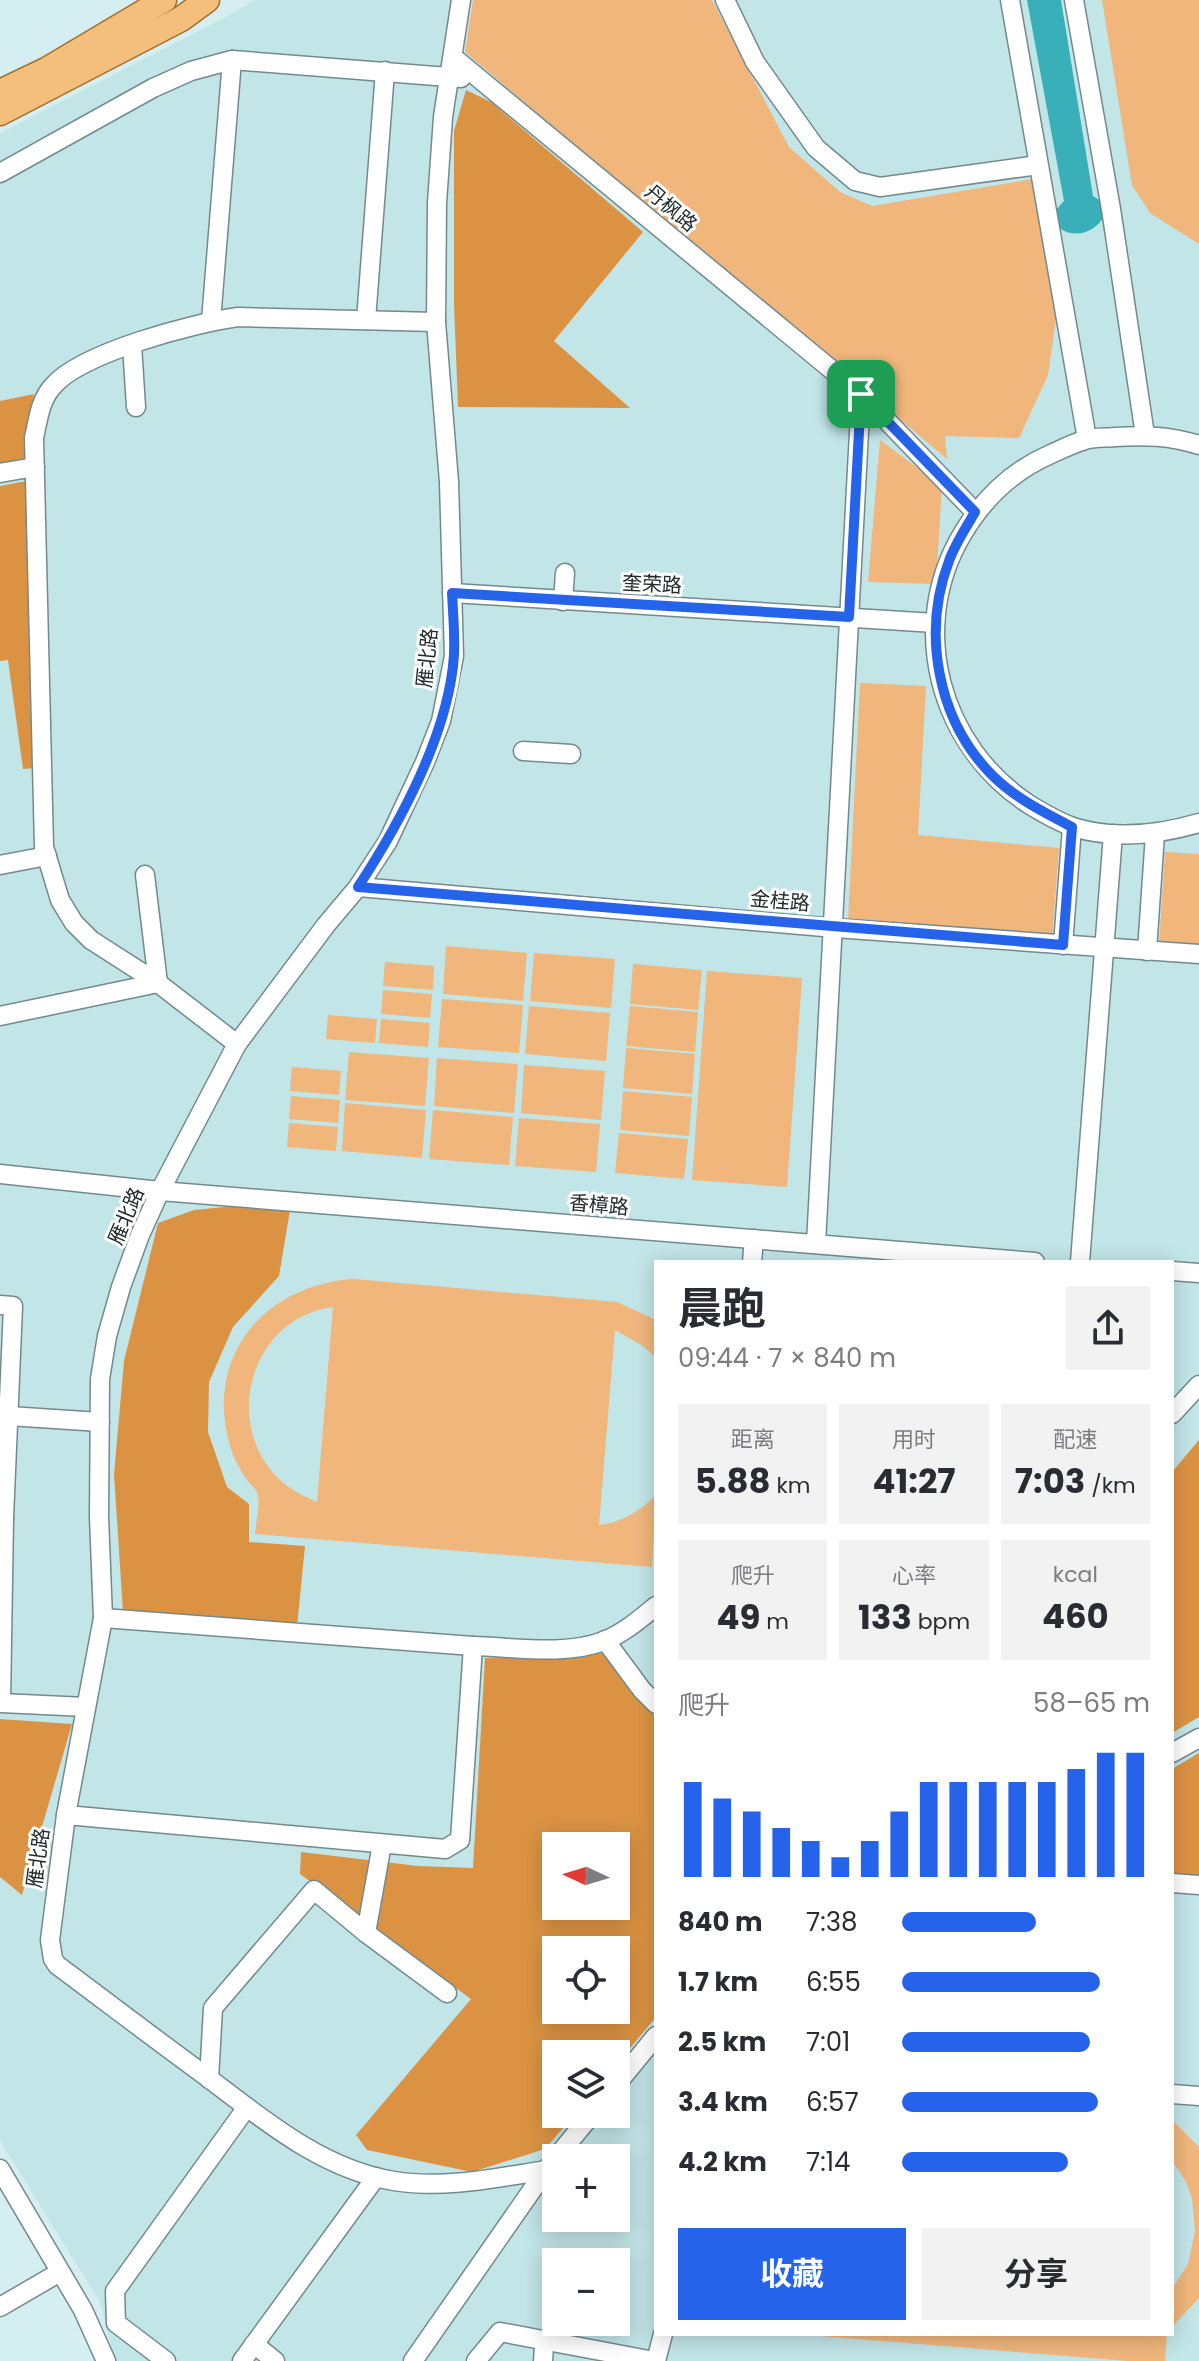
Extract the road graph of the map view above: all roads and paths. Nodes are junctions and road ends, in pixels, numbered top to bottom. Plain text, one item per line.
1 (164, 0) edge
2 (207, 0) edge
3 (461, 0) edge
4 (725, 0) edge
5 (1010, 0) edge
6 (1074, 0) edge
7 (453, 57) junction
8 (232, 60) junction
9 (385, 71) junction
10 (450, 77) junction
11 (483, 80) junction
12 (0, 92) edge
13 (0, 113) edge
14 (1038, 165) junction
15 (0, 173) edge
16 (366, 320) junction
17 (211, 321) junction
18 (436, 322) junction
19 (132, 345) junction
20 (861, 394) junction
21 (136, 407) dead end
22 (1145, 435) junction
23 (1087, 439) junction
24 (1199, 445) edge
25 (35, 467) junction
26 (0, 473) edge
27 (975, 512) junction
28 (565, 573) dead end
29 (452, 593) junction
30 (563, 601) junction
31 (849, 617) junction
32 (935, 623) junction
33 (523, 751) dead end
34 (571, 754) dead end
35 (1199, 823) edge
36 (1072, 827) junction
37 (1113, 834) junction
38 (1155, 834) junction
39 (47, 856) junction
40 (0, 865) edge
41 (145, 875) dead end
42 (358, 887) junction
43 (835, 928) junction
44 (1063, 945) junction
45 (1102, 948) junction
46 (1147, 951) junction
47 (1199, 954) edge
48 (158, 983) junction
49 (0, 1016) edge
50 (237, 1044) junction
51 (0, 1174) edge
52 (160, 1191) junction
53 (754, 1239) junction
54 (816, 1244) junction
55 (752, 1260) edge
56 (1011, 1260) edge
57 (1080, 1260) edge
58 (1174, 1271) edge
59 (1199, 1273) edge
60 (0, 1305) edge
61 (1199, 1385) edge
62 (1174, 1412) edge
63 (9, 1416) junction
64 (100, 1422) junction
65 (2, 1518) edge
66 (654, 1608) edge
67 (103, 1618) junction
68 (605, 1640) junction
69 (473, 1646) junction
70 (654, 1702) edge
71 (86, 1707) junction
72 (1199, 1738) edge
73 (1174, 1752) edge
74 (66, 1815) junction
75 (382, 1844) junction
76 (1174, 1883) edge
77 (1199, 1885) edge
78 (366, 1933) junction
79 (447, 1993) dead end
80 (654, 2038) edge
81 (630, 2068) edge
82 (209, 2079) junction
83 (1174, 2094) edge
84 (1199, 2096) edge
85 (247, 2107) junction
86 (580, 2128) edge
87 (567, 2144) edge
88 (0, 2169) edge
89 (542, 2171) edge
90 (542, 2176) edge
91 (376, 2177) junction
92 (60, 2272) junction
93 (0, 2307) edge
94 (662, 2336) edge
95 (254, 2344) junction
96 (106, 2361) edge
97 (166, 2361) edge
98 (242, 2361) edge
99 (275, 2361) edge
100 (413, 2361) edge
101 (476, 2361) edge
102 (655, 2361) edge

1 - 12 main road
2 - 13 main road
3 - 7 street, 雁北路
4 - 14 street
5 - 14 street
6 - 22 street
7 - 10 street, 雁北路
7 - 11 street, 丹枫路
8 - 9 street
8 - 15 street
8 - 17 street
9 - 10 street
9 - 16 street
10 - 11 street
10 - 18 street, 雁北路
11 - 20 street, 丹枫路
14 - 23 street
16 - 17 street
16 - 18 street
17 - 19 street
18 - 29 street, 雁北路
19 - 21 street
19 - 25 street
20 - 27 street, 丹枫路
20 - 31 street
22 - 23 street
22 - 24 street
23 - 27 street
25 - 26 street
25 - 39 street
27 - 32 street
28 - 30 street
29 - 30 street, 奎荣路
29 - 42 street, 雁北路
30 - 31 street, 奎荣路
31 - 32 street, 奎荣路
31 - 43 street
32 - 36 street
33 - 34 street
35 - 38 street
36 - 37 street
36 - 44 street
37 - 38 street
37 - 45 street
38 - 46 street
39 - 40 street
39 - 48 street
41 - 48 street
42 - 43 street, 金桂路
42 - 50 street, 雁北路
43 - 44 street, 金桂路
43 - 54 street
44 - 45 street, 金桂路
45 - 46 street, 金桂路
45 - 57 street
46 - 47 street, 金桂路
48 - 49 street
48 - 50 street
50 - 52 street, 雁北路
51 - 52 street, 香樟路
52 - 53 street, 香樟路
52 - 64 street, 雁北路
53 - 54 street, 香樟路
53 - 55 street
54 - 56 street, 香樟路
58 - 59 street
60 - 63 street
61 - 62 street
63 - 64 street
63 - 65 street
64 - 67 street, 雁北路
65 - 71 street
66 - 68 street
67 - 69 street
67 - 71 street, 雁北路
68 - 69 street
68 - 70 street
69 - 75 street
71 - 74 street, 雁北路
72 - 73 street
74 - 75 street
74 - 82 street, 雁北路
75 - 78 street
76 - 77 street
78 - 79 street
78 - 82 street
80 - 81 street
82 - 85 street, 雁北路
83 - 84 street
85 - 91 street, 雁北路
85 - 97 street
86 - 87 street
88 - 92 street
89 - 91 street, 雁北路
90 - 100 street
91 - 95 street
92 - 93 street
92 - 96 street
94 - 102 street
95 - 98 street
95 - 99 street
101 - 102 street

